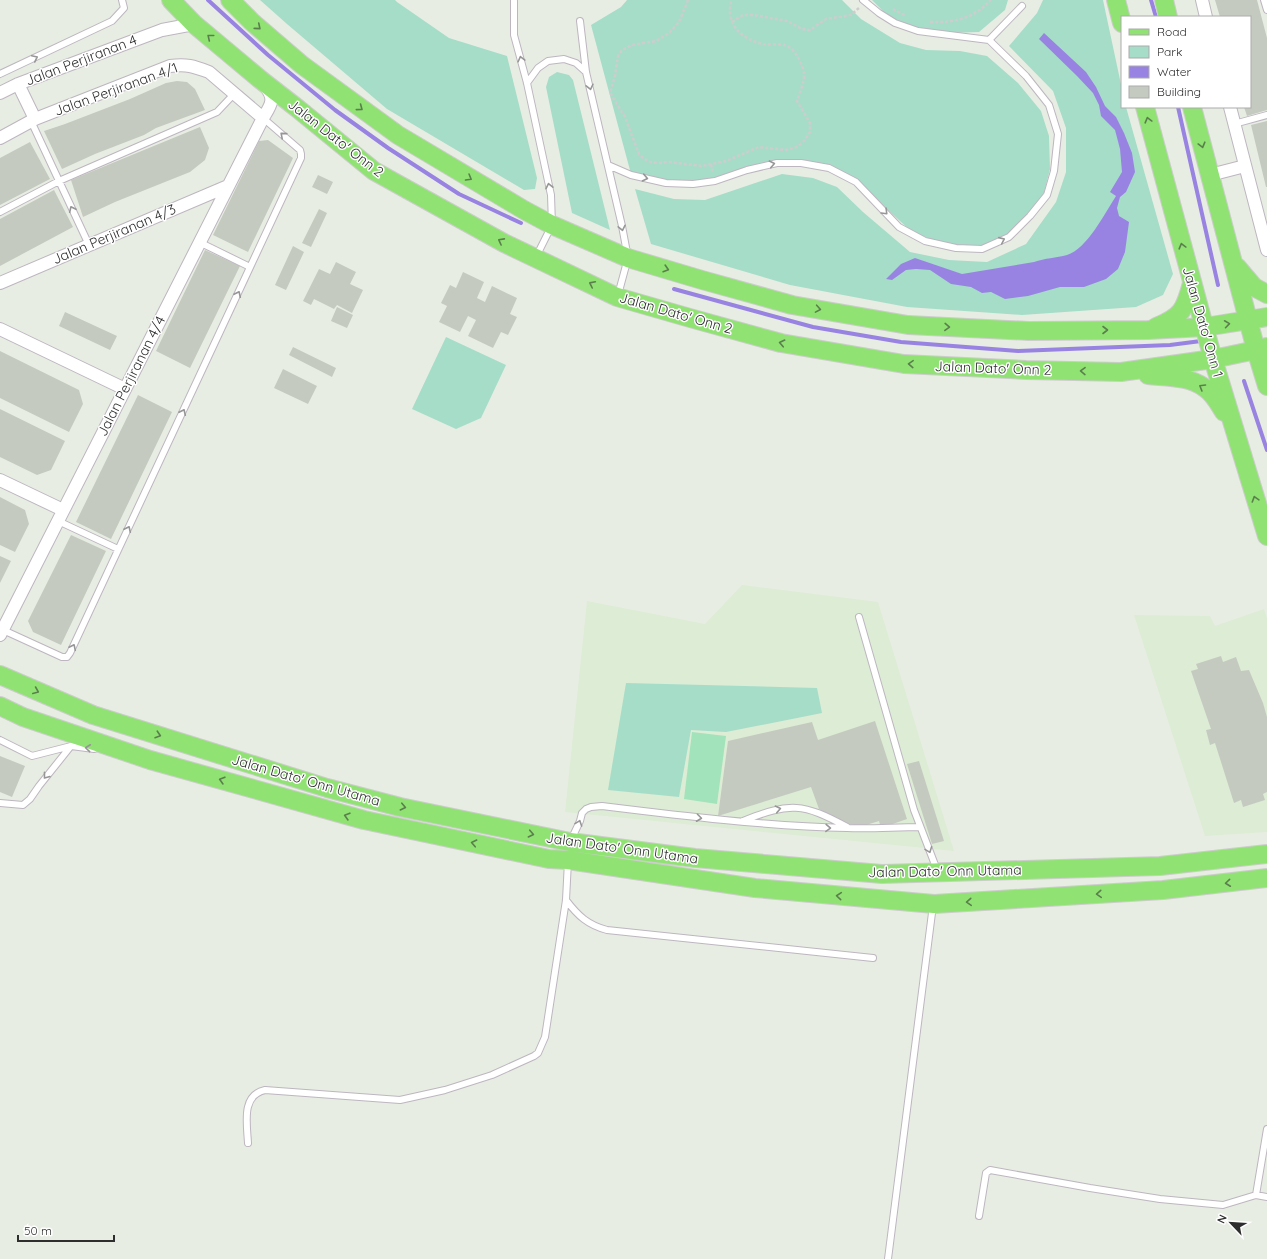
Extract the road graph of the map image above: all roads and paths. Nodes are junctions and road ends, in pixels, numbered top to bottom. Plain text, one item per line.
1 (122, 0) edge
2 (230, 0) edge
3 (688, 0) edge
4 (731, 0) edge
5 (991, 0) edge
6 (1116, 0) edge
7 (1164, 0) edge
8 (1202, 0) edge
9 (1264, 0) edge
10 (514, 1) edge
11 (864, 1) edge
12 (175, 4) edge
13 (1022, 6) dead end
14 (890, 7) dead end
15 (1267, 10) edge
16 (1168, 16) edge
17 (1206, 16) edge
18 (907, 17) dead end
19 (1121, 19) edge
20 (580, 21) dead end
21 (925, 21) dead end
22 (732, 22) junction
23 (194, 24) junction
24 (162, 30) junction
25 (989, 40) junction
26 (586, 72) junction
27 (0, 74) edge
28 (261, 80) junction
29 (527, 83) junction
30 (18, 84) junction
31 (0, 93) edge
32 (234, 94) junction
33 (297, 108) junction
34 (1145, 108) edge
35 (1192, 108) edge
36 (1230, 108) edge
37 (1267, 115) edge
38 (262, 118) junction
39 (33, 120) junction
40 (1234, 124) junction
41 (0, 138) edge
42 (608, 165) junction
43 (1245, 166) junction
44 (1210, 175) junction
45 (59, 181) junction
46 (228, 186) junction
47 (0, 212) edge
48 (552, 225) junction
49 (199, 242) junction
50 (89, 245) junction
51 (1267, 250) edge
52 (536, 257) junction
53 (628, 258) junction
54 (1233, 262) junction
55 (250, 267) junction
56 (0, 283) edge
57 (1192, 283) junction
58 (1267, 294) edge
59 (617, 297) junction
60 (1267, 317) edge
61 (1249, 321) junction
62 (1205, 327) junction
63 (0, 329) edge
64 (1148, 330) junction
65 (1261, 349) edge
66 (1213, 359) junction
67 (1122, 372) junction
68 (1267, 386) edge
69 (125, 389) junction
70 (1234, 429) junction
71 (0, 480) edge
72 (61, 516) junction
73 (1267, 536) edge
74 (118, 549) junction
75 (858, 617) dead end
76 (1, 631) edge
77 (0, 675) edge
78 (0, 706) edge
79 (0, 740) edge
80 (71, 746) junction
81 (127, 752) junction
82 (0, 803) edge
83 (741, 821) junction
84 (920, 827) junction
85 (849, 828) junction
86 (569, 851) junction
87 (1267, 854) edge
88 (938, 873) junction
89 (882, 874) junction
90 (1267, 878) edge
91 (882, 899) junction
92 (566, 900) junction
93 (934, 904) junction
94 (873, 958) dead end
95 (1267, 1129) edge
96 (248, 1143) dead end
97 (1256, 1195) junction
98 (1267, 1197) edge
99 (979, 1216) dead end
100 (888, 1259) edge

27 -> 1 lane
2 -> 48 main road
3 - 22 path
4 - 22 path
5 - 21 path
6 - 19 main road
7 - 16 main road
8 - 17 street
9 - 15 lane
29 -> 10 lane
11 - 22 path
11 - 25 lane
12 - 23 main road, Jalan Dato' Onn 2
12 - 24 street
13 - 25 lane
14 - 18 path
20 - 26 lane
23 - 24 street, Jalan Perjiranan 4
28 -> 23 main road, Jalan Dato' Onn 2
24 - 30 street, Jalan Perjiranan 4
42 -> 25 lane
26 - 29 lane
26 -> 42 lane
28 - 33 main road, Jalan Dato' Onn 2
28 - 38 street, Jalan Perjiranan 4/4
48 -> 29 lane
30 - 31 street, Jalan Perjiranan 4
30 - 39 street
32 - 38 street, Jalan Perjiranan 4/1
32 - 39 street, Jalan Perjiranan 4/1
32 - 45 lane
33 - 38 street
52 -> 33 main road, Jalan Dato' Onn 2
57 -> 34 main road, Jalan Dato' Onn 1
35 -> 44 main road
36 - 40 street
37 - 40 lane
38 - 46 street, Jalan Perjiranan 4/4
55 -> 38 lane, Jalan Perjiranan 4/1
39 - 41 street, Jalan Perjiranan 4/1
39 - 45 lane
40 - 43 street
42 -> 53 lane
43 - 44 street
43 - 51 street
44 - 54 main road
45 - 47 lane
50 -> 45 lane
46 - 49 street, Jalan Perjiranan 4/4
46 - 50 street, Jalan Perjiranan 4/3
48 - 52 lane
48 - 53 main road
49 - 55 lane
49 - 69 street, Jalan Perjiranan 4/4
50 - 56 street, Jalan Perjiranan 4/3
59 -> 52 main road, Jalan Dato' Onn 2
53 - 59 lane
53 -> 64 main road
54 - 58 main road
54 - 61 main road
74 -> 55 lane
57 - 62 main road, Jalan Dato' Onn 1
57 - 64 main road
67 -> 59 main road, Jalan Dato' Onn 2
60 - 61 main road
62 -> 61 main road
61 - 65 main road
62 - 64 main road
62 - 66 main road, Jalan Dato' Onn 1
63 - 69 street
65 - 66 main road, Jalan Dato' Onn 2
65 - 68 main road
66 - 67 main road, Jalan Dato' Onn 2
66 - 70 main road, Jalan Dato' Onn 1
70 -> 67 main road
69 - 72 street, Jalan Perjiranan 4/4
73 -> 70 main road, Jalan Dato' Onn 1
71 - 72 street
72 - 74 lane
72 - 76 street, Jalan Perjiranan 4/4
76 -> 74 lane
75 - 84 lane
77 -> 86 main road, Jalan Dato' Onn Utama
78 - 81 main road, Jalan Dato' Onn Utama
79 - 80 lane
81 -> 80 lane
80 -> 82 lane
86 -> 81 main road, Jalan Dato' Onn Utama
83 -> 85 lane
83 -> 85 lane
86 -> 83 lane
84 - 85 lane
84 -> 88 lane
86 - 89 main road, Jalan Dato' Onn Utama
91 -> 86 main road, Jalan Dato' Onn Utama
86 - 92 lane
87 - 88 main road, Jalan Dato' Onn Utama
88 - 89 main road, Jalan Dato' Onn Utama
89 - 91 main road
90 -> 93 main road, Jalan Dato' Onn Utama
91 - 93 main road, Jalan Dato' Onn Utama
92 - 94 lane
92 - 96 lane
93 - 100 lane
95 - 97 lane
97 - 98 lane
97 - 99 lane

